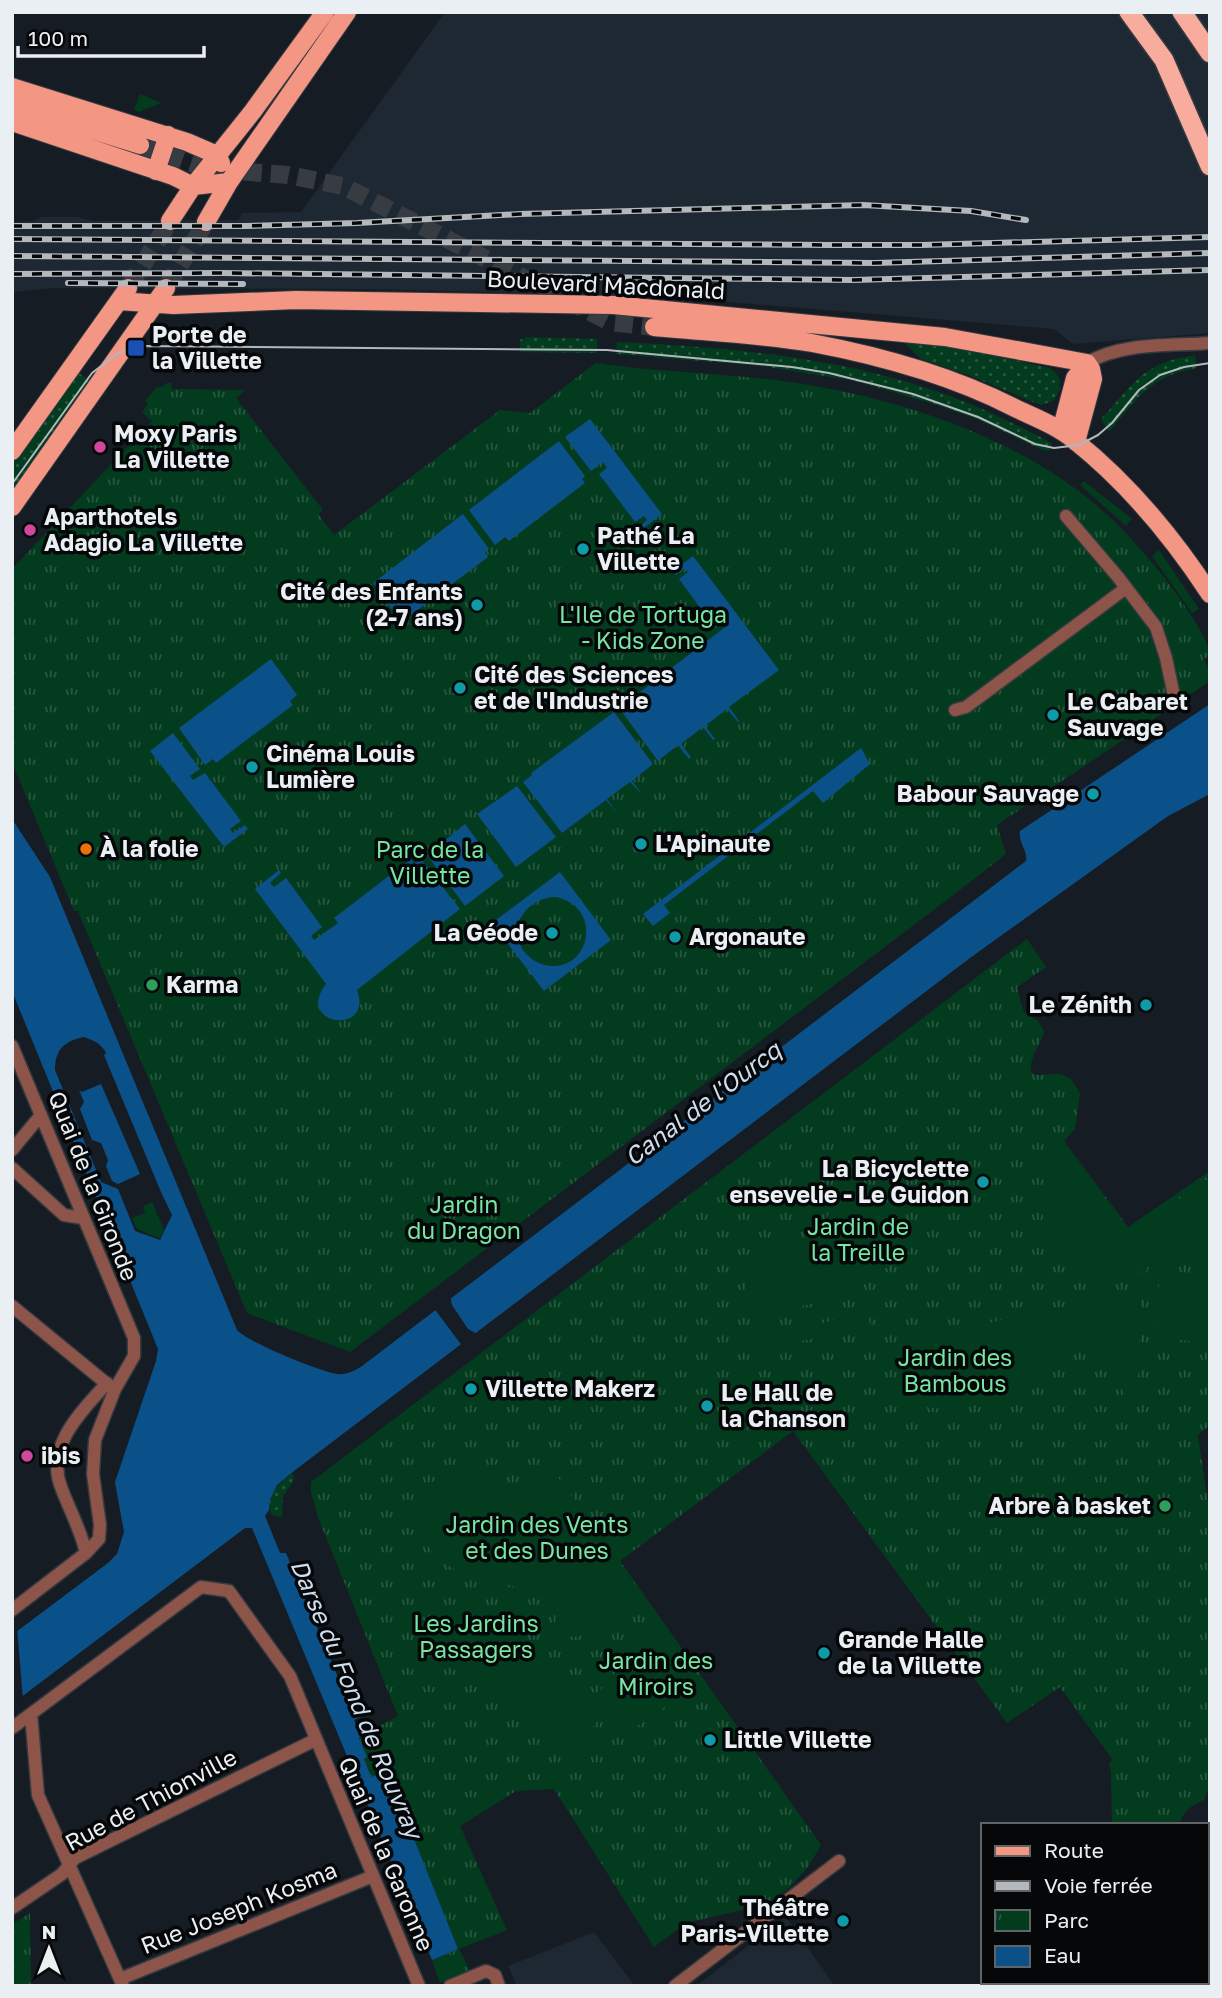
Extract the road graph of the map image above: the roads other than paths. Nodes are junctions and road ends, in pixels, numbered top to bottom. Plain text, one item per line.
1 (325, 12) edge
2 (347, 12) edge
3 (1129, 12) edge
4 (1182, 12) edge
5 (1210, 53) edge
6 (12, 87) edge
7 (12, 105) edge
8 (253, 111) junction
9 (12, 122) edge
10 (270, 122) junction
11 (168, 135) junction
12 (140, 145) tunnel mouth
13 (217, 155) junction
14 (1210, 166) edge
15 (156, 171) junction
16 (229, 182) junction
17 (193, 186) junction
18 (170, 220) tunnel mouth
19 (206, 222) tunnel mouth
20 (166, 288) tunnel mouth
21 (155, 305) junction
22 (654, 327) tunnel mouth
23 (1210, 342) edge
24 (1087, 363) junction
25 (1061, 431) junction
26 (1076, 442) junction
27 (12, 451) edge
28 (12, 507) edge
29 (1066, 516) dead end
30 (1126, 588) junction
31 (1210, 594) edge
32 (1173, 691) dead end
33 (955, 710) dead end
34 (12, 1046) edge
35 (41, 1115) junction
36 (12, 1150) edge
37 (12, 1168) edge
38 (83, 1218) junction
39 (12, 1306) edge
40 (111, 1386) junction
41 (86, 1553) junction
42 (12, 1609) edge
43 (32, 1714) junction
44 (12, 1728) edge
45 (315, 1740) junction
46 (839, 1861) dead end
47 (69, 1865) junction
48 (373, 1876) junction
49 (12, 1908) edge
50 (122, 1982) edge
51 (419, 1986) edge
52 (450, 1986) edge
53 (499, 1986) edge
54 (676, 1986) edge

1 - 8 main road
2 - 10 main road
3 - 14 highway
4 - 5 highway
6 - 11 main road
7 - 12 main road
8 - 10 main road
8 - 13 main road
9 - 15 main road
10 - 16 main road
11 - 13 main road
11 - 15 main road
13 - 16 main road
13 - 17 main road
15 - 17 main road
16 - 17 main road
16 - 19 main road
17 - 18 main road
20 - 21 main road
21 - 24 main road, Boulevard Macdonald
21 - 27 main road, Boulevard Macdonald
21 - 28 main road
22 - 25 main road, Boulevard Macdonald
23 - 24 street
24 - 25 main road
24 - 26 main road
25 - 26 main road, Boulevard Macdonald
26 - 31 main road, Boulevard Macdonald
29 - 30 street
30 - 32 street
30 - 33 street
34 - 35 street, Quai de la Gironde
35 - 36 street
35 - 38 street, Quai de la Gironde
37 - 38 street
38 - 40 street, Quai de la Gironde
39 - 40 street
40 - 41 street
40 - 41 street
41 - 42 street
43 - 44 street
43 - 45 street, Quai de la Garonne
43 - 47 street
45 - 47 street, Rue de Thionville
45 - 48 street, Quai de la Garonne
46 - 54 street
47 - 49 street, Rue de Thionville
47 - 50 street
48 - 50 street, Rue Joseph Kosma
48 - 51 street, Quai de la Garonne
52 - 53 street

